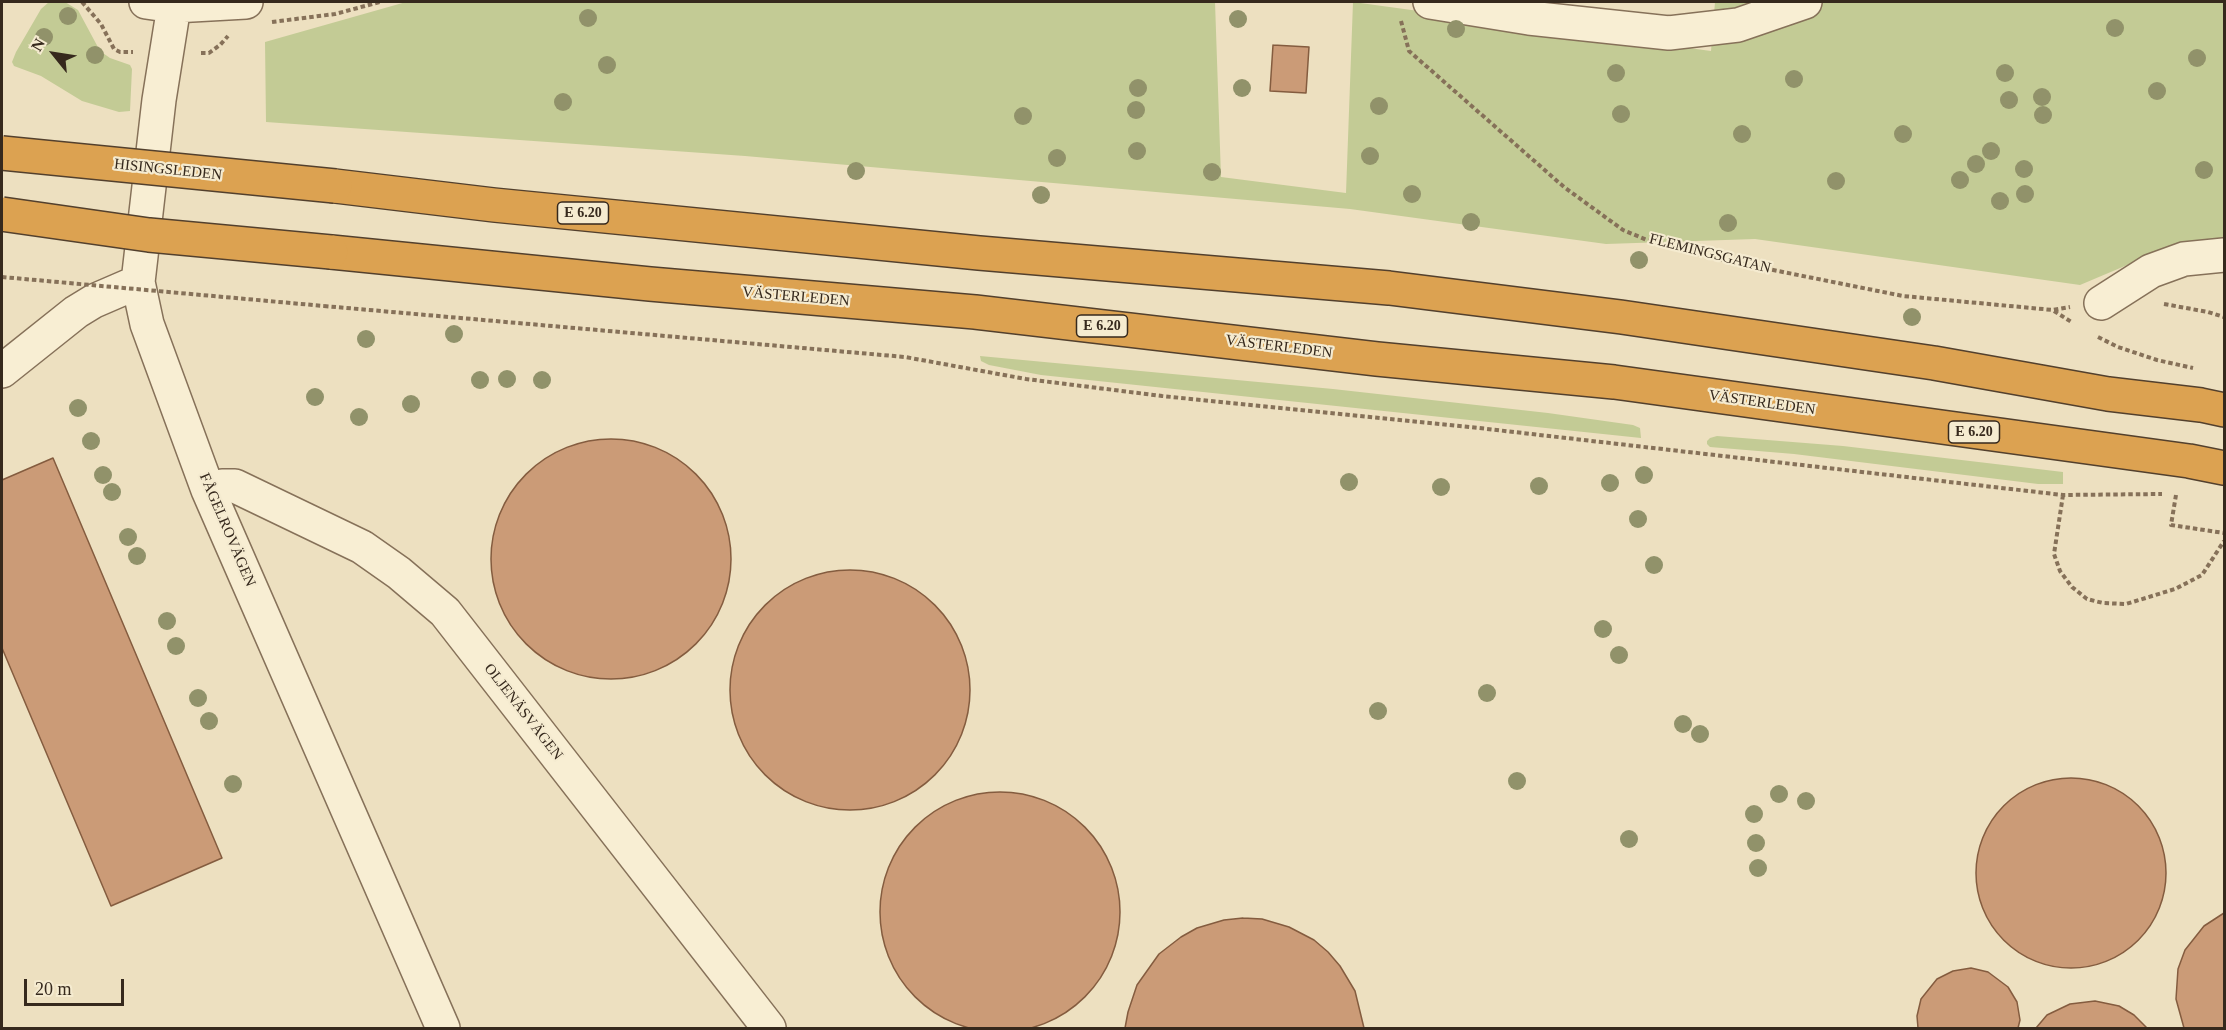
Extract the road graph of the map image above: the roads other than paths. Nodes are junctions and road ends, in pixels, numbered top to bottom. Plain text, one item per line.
1 (246, 2) edge
2 (1430, 2) edge
3 (1805, 2) edge
4 (160, 4) edge
5 (2, 153) edge
6 (2, 214) edge
7 (2224, 255) edge
8 (138, 282) junction
9 (2096, 318) road end
10 (2, 371) edge
11 (2213, 407) edge
12 (2224, 468) edge
13 (208, 490) junction
14 (443, 1029) edge
15 (769, 1029) edge

1 - 4 street
2 - 3 street
4 - 8 street, FÅGELROVÄGEN
5 - 11 highway, HISINGSLEDEN / E 6.20, bridge
6 - 12 highway, VÄSTERLEDEN / E 6.20, bridge
7 - 9 street
8 - 10 street
8 - 13 street, FÅGELROVÄGEN
13 - 14 street, FÅGELROVÄGEN
13 - 15 street, OLJENÄSVÄGEN

